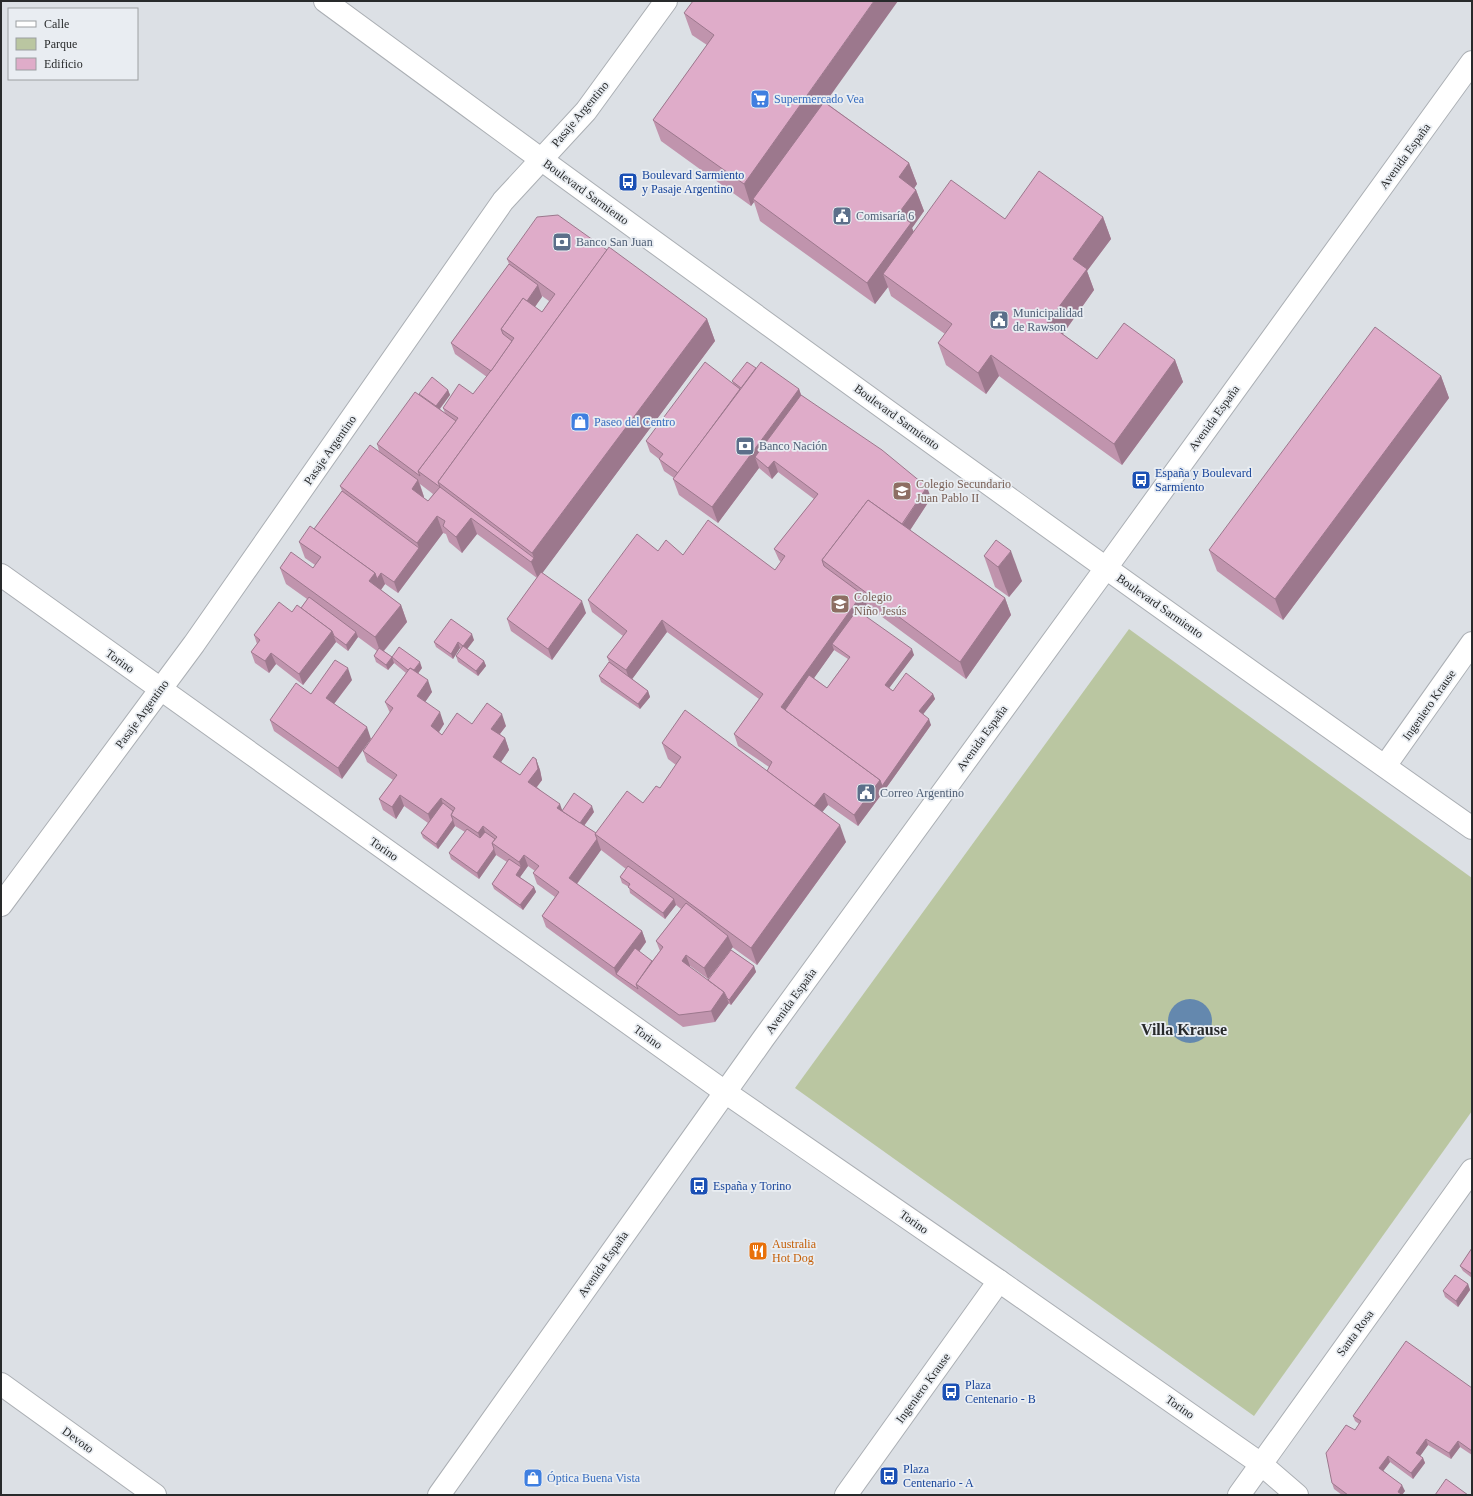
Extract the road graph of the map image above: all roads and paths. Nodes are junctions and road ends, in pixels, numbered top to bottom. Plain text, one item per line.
1 (325, 1) edge
2 (666, 1) edge
3 (1472, 62) edge
4 (541, 160) junction
5 (1106, 568) junction
6 (1, 575) edge
7 (1472, 643) edge
8 (160, 690) junction
9 (1385, 766) junction
10 (1472, 828) edge
11 (1, 905) edge
12 (725, 1092) junction
13 (1472, 1170) edge
14 (999, 1281) junction
15 (1, 1384) edge
16 (1261, 1464) junction
17 (155, 1495) edge
18 (439, 1495) edge
19 (846, 1495) edge
20 (1239, 1495) edge
21 (1297, 1495) edge

1 - 4 street, Boulevard Sarmiento
2 - 4 street, Pasaje Argentino
3 - 5 street, Avenida España
4 - 5 street, Boulevard Sarmiento
4 - 8 street, Pasaje Argentino
5 - 9 street, Boulevard Sarmiento
5 - 12 street, Avenida España
6 - 8 street, Torino
7 - 9 street, Ingeniero Krause
8 - 11 street, Pasaje Argentino
8 - 12 street, Torino
9 - 10 street, Boulevard Sarmiento
12 - 14 street, Torino
12 - 18 street, Avenida España
13 - 16 street, Santa Rosa
14 - 16 street, Torino
14 - 19 street, Ingeniero Krause
15 - 17 street, Devoto
16 - 20 street, Santa Rosa
16 - 21 street, Torino

